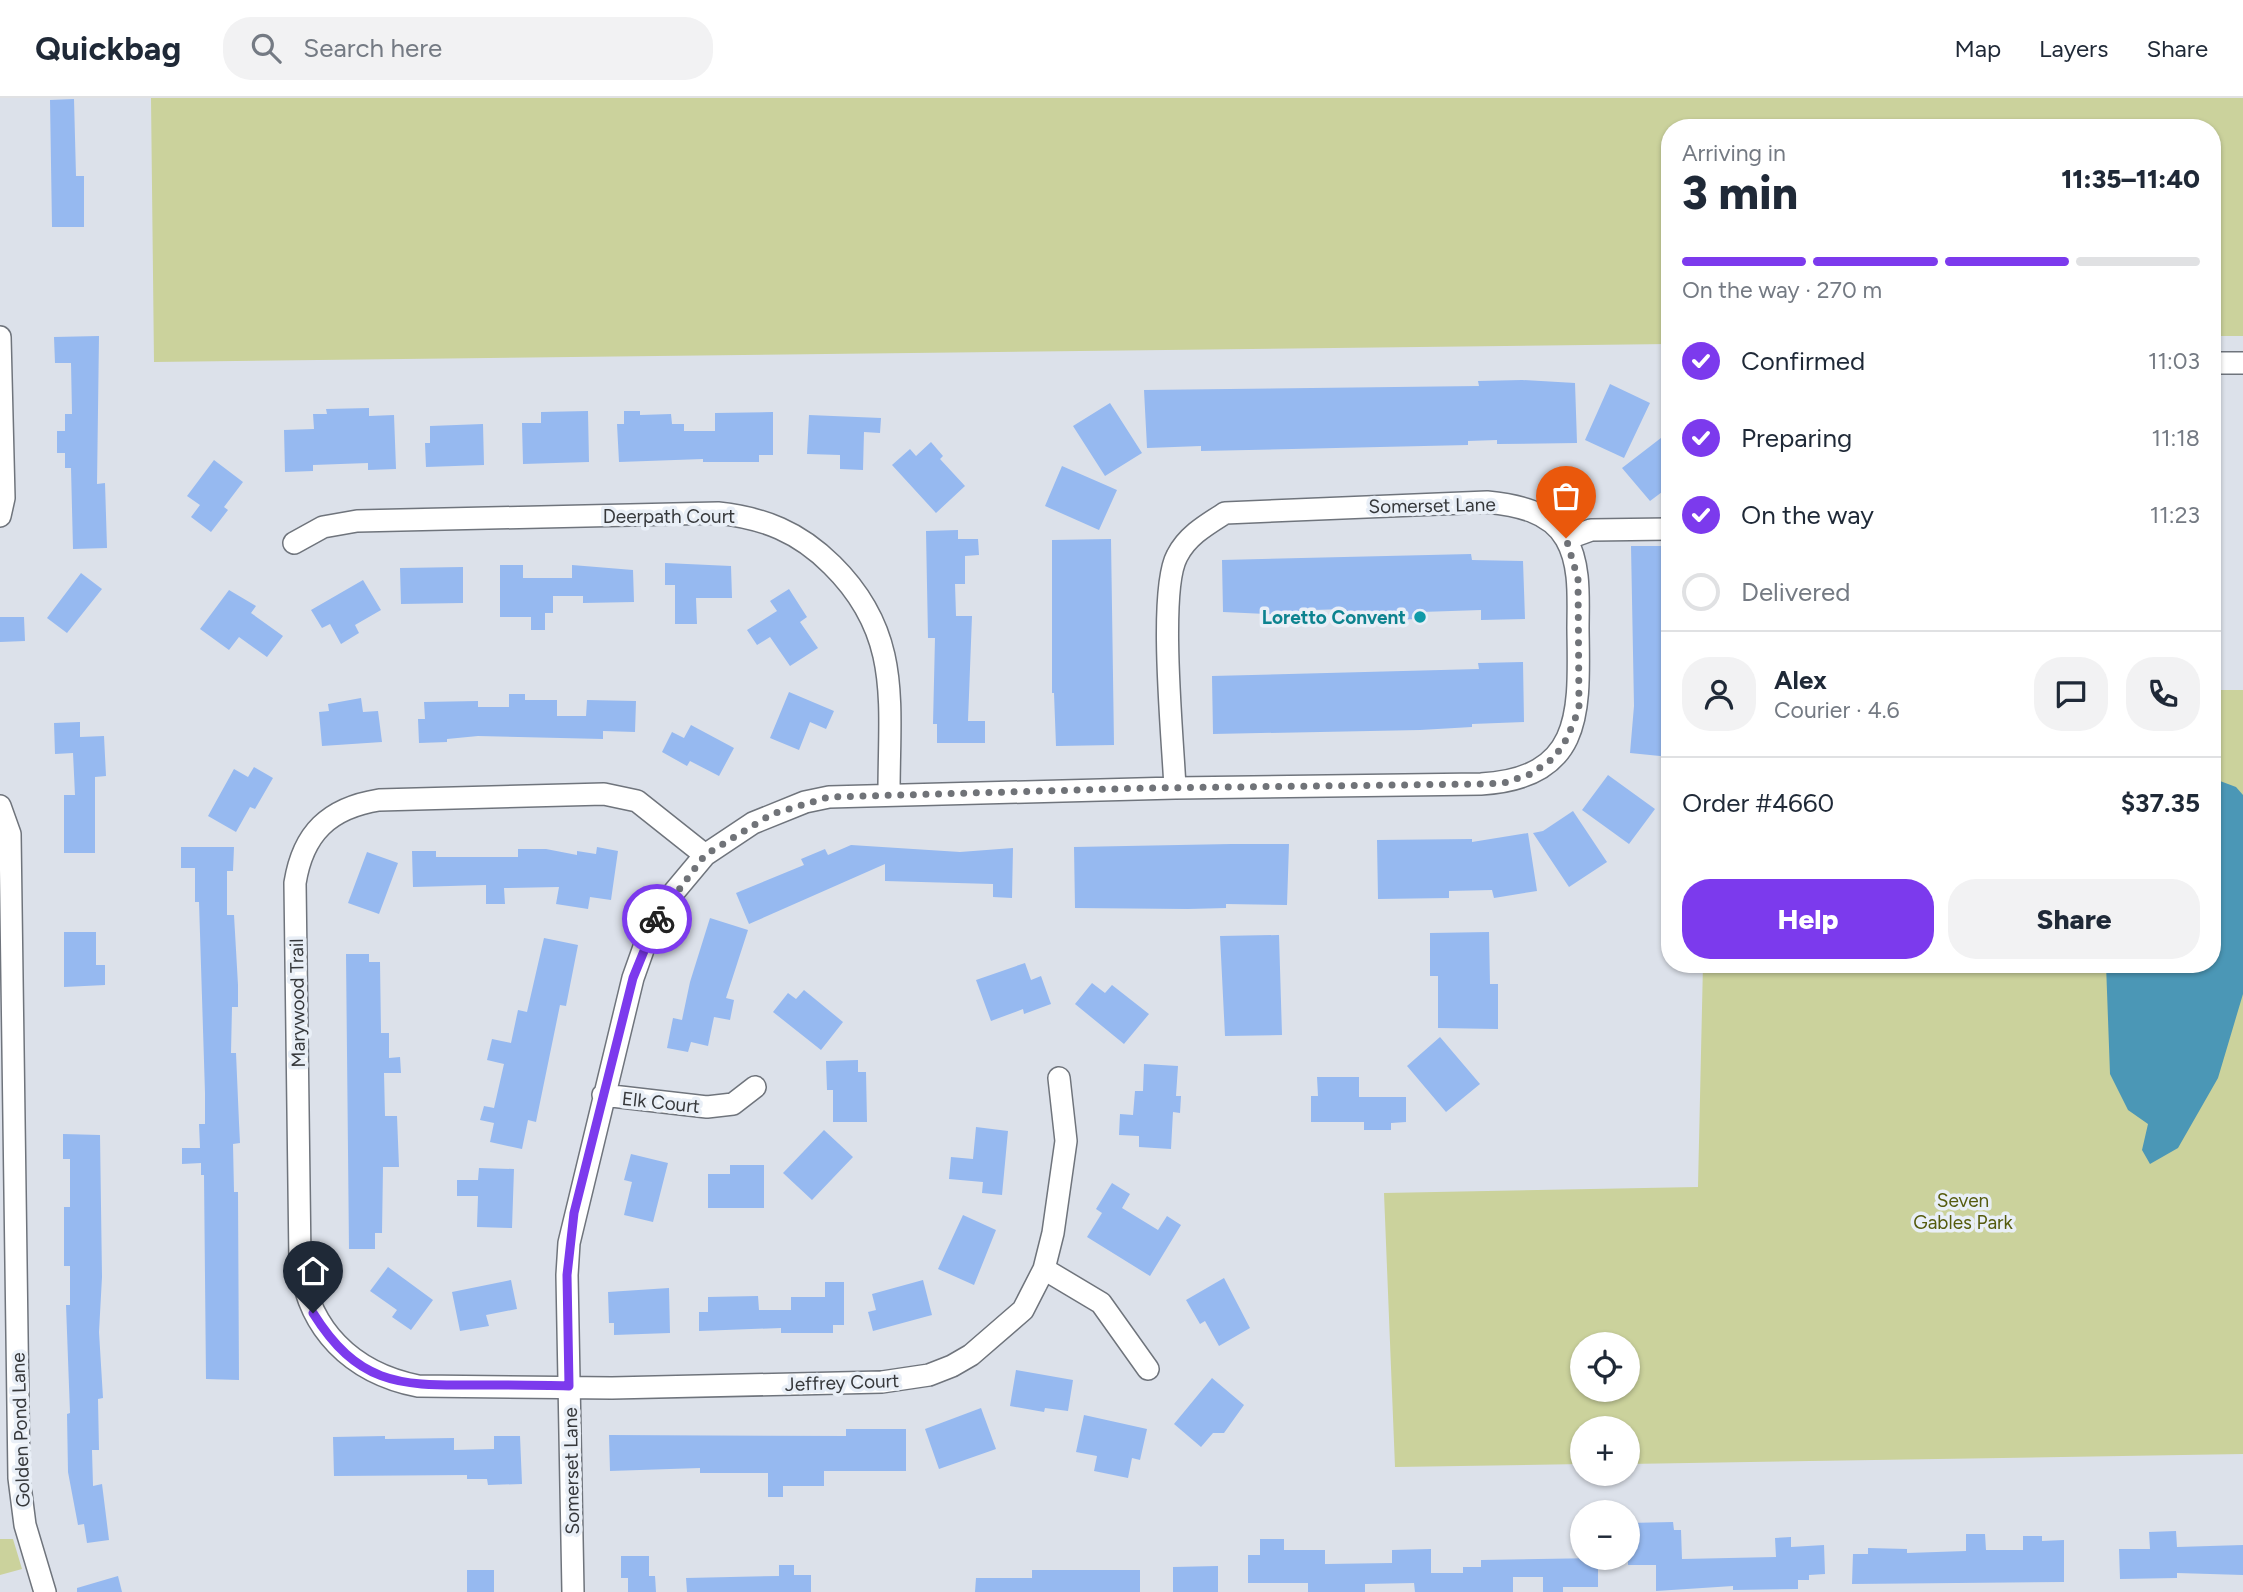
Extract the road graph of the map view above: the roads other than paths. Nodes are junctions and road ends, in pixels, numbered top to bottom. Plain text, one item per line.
1 (0, 337) edge
2 (2221, 363) edge
3 (2243, 363) edge
4 (0, 516) edge
5 (1661, 529) edge
6 (1566, 538) junction
7 (294, 543) dead end
8 (1175, 788) junction
9 (889, 793) junction
10 (0, 806) edge
11 (705, 855) junction
12 (6, 957) edge
13 (1059, 1078) dead end
14 (754, 1087) dead end
15 (603, 1095) junction
16 (1044, 1269) junction
17 (1148, 1369) dead end
18 (569, 1386) junction
19 (9, 1403) edge
20 (45, 1592) edge
21 (573, 1592) edge

1 - 4 street
2 - 3 street
5 - 6 street
6 - 8 street, Somerset Lane
6 - 8 street, Somerset Lane
7 - 9 street, Deerpath Court
8 - 9 street, Somerset Lane
9 - 11 street, Somerset Lane
10 - 12 street, Golden Pond Lane
11 - 15 street, Somerset Lane
11 - 18 street, Marywood Trail
12 - 19 street, Golden Pond Lane
13 - 16 street, Jeffrey Court
14 - 15 street, Elk Court
15 - 18 street, Somerset Lane
16 - 17 street
16 - 18 street, Jeffrey Court
18 - 21 street, Somerset Lane
19 - 20 street, Golden Pond Lane

